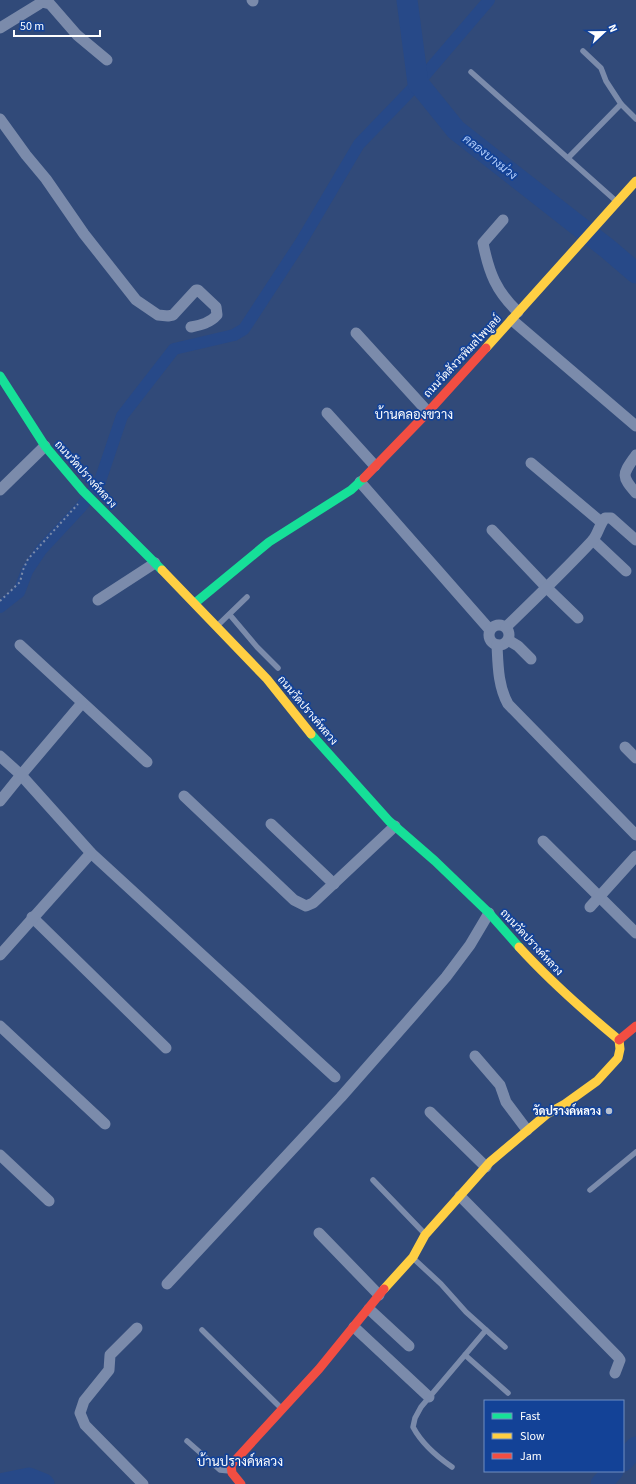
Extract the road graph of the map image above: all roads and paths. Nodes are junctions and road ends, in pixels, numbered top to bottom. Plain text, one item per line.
1 (37, 2) edge
2 (0, 28) edge
3 (583, 51) dead end
4 (107, 60) dead end
5 (471, 72) dead end
6 (622, 104) junction
7 (636, 119) edge
8 (2, 126) edge
9 (568, 158) junction
10 (636, 181) edge
11 (618, 202) junction
12 (503, 220) dead end
13 (515, 316) junction
14 (191, 327) dead end
15 (356, 333) dead end
16 (0, 376) edge
17 (428, 412) junction
18 (327, 413) dead end
19 (636, 426) edge
20 (45, 446) junction
21 (636, 455) edge
22 (531, 463) dead end
23 (375, 466) junction
24 (360, 482) junction
25 (0, 490) edge
26 (84, 492) junction
27 (636, 493) edge
28 (601, 522) junction
29 (492, 530) dead end
30 (593, 540) junction
31 (636, 540) edge
32 (155, 563) junction
33 (626, 571) dead end
34 (547, 588) junction
35 (247, 597) dead end
36 (98, 600) dead end
37 (0, 601) edge
38 (196, 603) junction
39 (230, 615) junction
40 (578, 618) dead end
41 (217, 626) junction
42 (506, 627) junction
43 (490, 630) junction
44 (508, 640) junction
45 (20, 645) dead end
46 (496, 645) junction
47 (531, 659) dead end
48 (278, 668) dead end
49 (82, 703) junction
50 (625, 747) dead end
51 (0, 756) edge
52 (636, 758) edge
53 (147, 762) dead end
54 (21, 775) junction
55 (184, 796) dead end
56 (0, 801) edge
57 (271, 824) dead end
58 (395, 826) junction
59 (636, 835) edge
60 (543, 841) dead end
61 (91, 853) junction
62 (636, 856) edge
63 (334, 884) junction
64 (599, 897) junction
65 (590, 907) dead end
66 (489, 913) junction
67 (32, 917) junction
68 (636, 933) edge
69 (0, 955) edge
70 (0, 1026) edge
71 (636, 1026) edge
72 (619, 1040) junction
73 (166, 1048) dead end
74 (475, 1056) dead end
75 (335, 1077) dead end
76 (430, 1112) dead end
77 (105, 1124) dead end
78 (527, 1130) junction
79 (636, 1152) edge
80 (0, 1156) edge
81 (486, 1167) junction
82 (373, 1180) dead end
83 (590, 1190) dead end
84 (460, 1196) junction
85 (49, 1201) dead end
86 (319, 1233) dead end
87 (426, 1235) junction
88 (413, 1257) junction
89 (167, 1284) dead end
90 (379, 1295) junction
91 (368, 1309) junction
92 (354, 1327) junction
93 (137, 1328) dead end
94 (202, 1330) dead end
95 (486, 1330) junction
96 (409, 1346) dead end
97 (505, 1347) dead end
98 (465, 1356) junction
99 (615, 1373) dead end
100 (508, 1394) dead end
101 (429, 1397) junction
102 (283, 1410) junction
103 (187, 1441) dead end
104 (452, 1467) dead end
105 (235, 1480) edge
106 (143, 1484) edge

1 - 2 street
1 - 4 street
3 - 6 lane
5 - 9 lane
6 - 7 lane
6 - 9 lane
8 - 14 street
9 - 11 lane
10 - 11 street, ถนนวัดสังวรพิมลไพบูลย์
11 - 13 street, ถนนวัดสังวรพิมลไพบูลย์
12 - 13 street
13 - 17 street, ถนนวัดสังวรพิมลไพบูลย์
13 - 19 street
15 - 17 street
16 - 20 street, ถนนวัดปรางค์หลวง
17 - 23 street, ถนนวัดสังวรพิมลไพบูลย์
18 - 23 street
20 - 25 street
20 - 26 street, ถนนวัดปรางค์หลวง
21 - 27 street
22 - 28 street
23 - 24 street, ถนนวัดสังวรพิมลไพบูลย์
24 - 38 street, ถนนวัดสังวรพิมลไพบูลย์
24 - 43 street
26 - 32 street, ถนนวัดปรางค์หลวง
26 - 37 path
28 - 30 street
28 - 31 street
29 - 34 street
30 - 33 street
30 - 34 street
32 - 36 street
32 - 38 street, ถนนวัดปรางค์หลวง
34 - 40 street
34 - 42 street
35 - 39 lane
38 - 41 street, ถนนวัดปรางค์หลวง
39 - 41 lane
39 - 48 lane
41 - 58 street, ถนนวัดปรางค์หลวง
42 - 43 street
42 - 44 street
43 - 46 street
44 - 46 street
44 - 47 street
45 - 49 street
46 - 59 street
49 - 53 street
49 - 54 street
50 - 52 street
51 - 54 street
54 - 56 street
54 - 61 street
55 - 63 street
57 - 63 street
58 - 63 street
58 - 66 street, ถนนวัดปรางค์หลวง
60 - 64 street
61 - 67 street
61 - 75 street
62 - 64 street
64 - 65 street
64 - 68 street
66 - 72 street, ถนนวัดปรางค์หลวง
66 - 89 street
67 - 69 street
67 - 73 street
70 - 77 street
71 - 72 street
72 - 78 street
74 - 78 street
76 - 81 street
78 - 81 street
79 - 83 lane
80 - 85 street
81 - 84 street
82 - 87 lane
84 - 87 street
84 - 99 street
86 - 90 street
87 - 88 street
88 - 90 street
88 - 95 lane
90 - 91 street
91 - 92 street
91 - 96 street
92 - 101 street
92 - 102 street
93 - 106 street
94 - 102 lane
95 - 97 lane
95 - 98 lane
98 - 100 lane
98 - 101 lane
101 - 104 lane
102 - 105 street
103 - 105 lane

